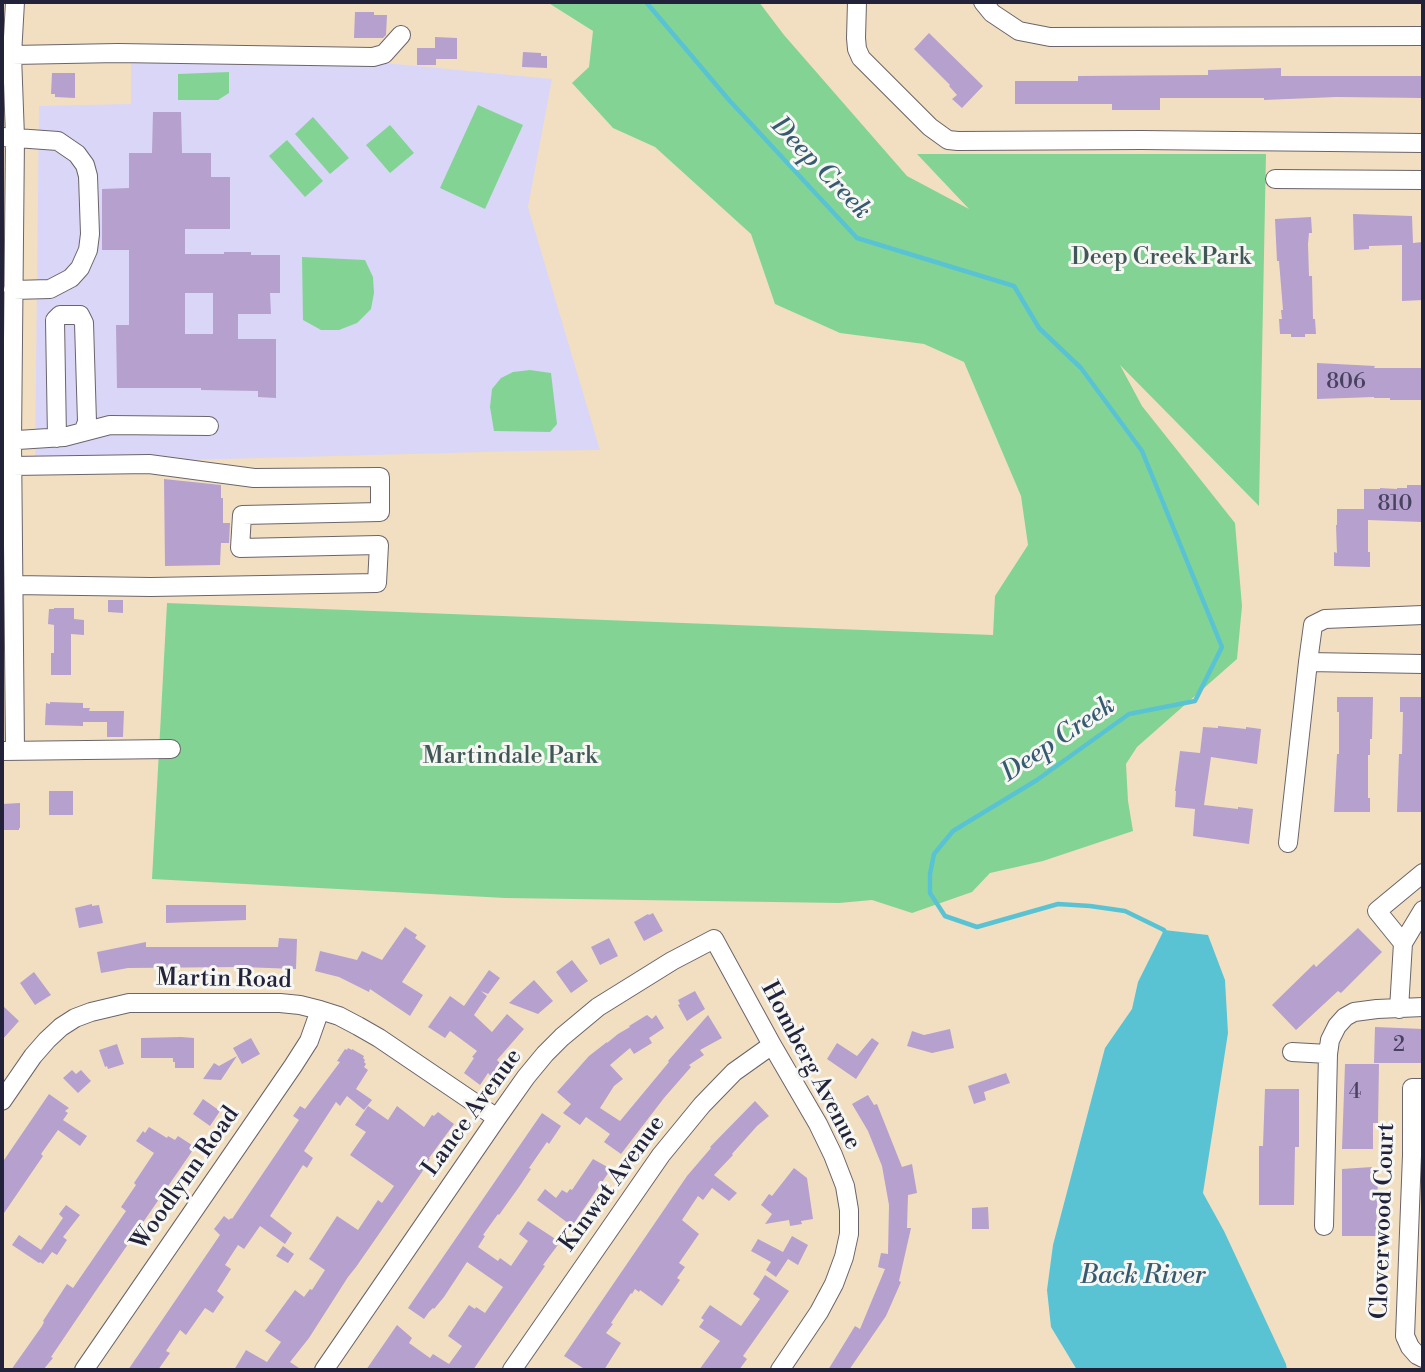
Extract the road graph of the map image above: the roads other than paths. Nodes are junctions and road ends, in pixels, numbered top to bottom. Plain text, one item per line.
1 (15, 2) edge
2 (857, 2) edge
3 (983, 2) edge
4 (401, 35) dead end
5 (1423, 36) edge
6 (12, 55) junction
7 (8, 137) edge
8 (1423, 143) edge
9 (1275, 179) dead end
10 (1423, 180) edge
11 (13, 290) junction
12 (209, 426) dead end
13 (83, 432) junction
14 (57, 438) junction
15 (7, 441) edge
16 (12, 466) junction
17 (14, 584) junction
18 (1423, 615) edge
19 (1308, 662) junction
20 (1423, 664) edge
21 (172, 749) dead end
22 (8, 751) edge
23 (1288, 843) dead end
24 (1423, 873) edge
25 (1423, 910) edge
26 (714, 940) joint
27 (1403, 943) junction
28 (1423, 1007) edge
29 (1399, 1009) junction
30 (320, 1010) junction
31 (772, 1045) junction
32 (1292, 1052) dead end
33 (1328, 1054) junction
34 (1423, 1088) edge
35 (2, 1101) edge
36 (497, 1118) junction
37 (1324, 1227) dead end
38 (1423, 1358) edge
39 (84, 1370) edge
40 (324, 1370) edge
41 (512, 1370) edge
42 (780, 1370) edge

1 - 6 street
2 - 8 street
3 - 5 street
4 - 6 street
6 - 7 street
7 - 11 street
7 - 11 street
9 - 10 street
11 - 15 street
12 - 13 street
13 - 14 street
13 - 14 street
14 - 15 street
15 - 16 street
16 - 17 street
16 - 17 street
17 - 22 street
18 - 19 street
19 - 20 street
19 - 23 street
21 - 22 street
24 - 27 street
25 - 27 street
26 - 31 street, Homberg Avenue
26 - 36 street, Lance Avenue
27 - 29 street
28 - 29 street
29 - 33 street
30 - 35 street, Martin Road
30 - 36 street, Martin Road
30 - 39 street, Woodlynn Road
31 - 41 street, Kinwat Avenue
31 - 42 street, Homberg Avenue
32 - 33 street
33 - 37 street
34 - 38 street, Cloverwood Court
36 - 40 street, Lance Avenue

